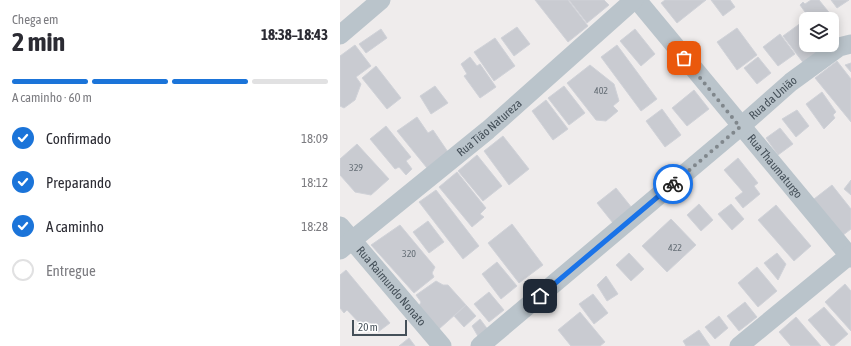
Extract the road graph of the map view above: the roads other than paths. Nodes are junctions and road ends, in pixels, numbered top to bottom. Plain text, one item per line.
1 (381, 0) edge
2 (634, 0) edge
3 (637, 0) edge
4 (340, 35) edge
5 (851, 44) edge
6 (740, 127) junction
7 (344, 238) edge
8 (850, 256) edge
9 (442, 346) edge
10 (480, 346) edge
11 (739, 346) edge

1 - 4 street
2 - 7 street, Rua Tião Natureza
3 - 6 street, Rua Thaumaturgo
5 - 6 street, Rua da União
6 - 8 street, Rua Thaumaturgo
6 - 10 street, Rua da União
7 - 9 street, Rua Raimundo Nonato
8 - 11 street

